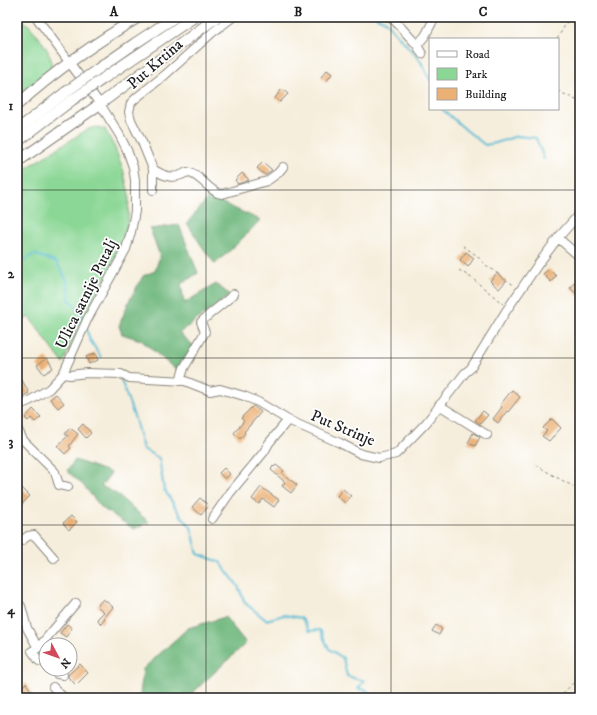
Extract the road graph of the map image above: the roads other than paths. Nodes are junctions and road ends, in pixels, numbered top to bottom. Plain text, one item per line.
1 (36, 17) edge
2 (139, 17) edge
3 (174, 17) edge
4 (194, 17) edge
5 (217, 17) edge
6 (234, 17) edge
7 (389, 17) edge
8 (435, 17) edge
9 (417, 45) junction
10 (422, 54) dead end
11 (69, 63) junction
12 (101, 74) junction
13 (69, 96) junction
14 (100, 104) junction
15 (17, 105) edge
16 (17, 130) edge
17 (17, 142) edge
18 (17, 162) edge
19 (283, 167) dead end
20 (153, 169) junction
21 (153, 190) dead end
22 (580, 213) edge
23 (558, 238) junction
24 (580, 257) edge
25 (234, 294) dead end
26 (63, 374) junction
27 (180, 381) junction
28 (439, 405) junction
29 (17, 406) edge
30 (288, 420) junction
31 (17, 428) edge
32 (487, 435) dead end
33 (20, 442) edge
34 (68, 487) dead end
35 (212, 519) dead end
36 (17, 538) edge
37 (54, 558) dead end
38 (17, 602) edge
39 (76, 602) dead end
40 (35, 650) junction
41 (38, 658) edge
42 (53, 687) dead end
43 (64, 698) edge

1 - 11 street, Ulica satnije Putalj
2 - 11 main road
3 - 12 main road
4 - 12 main road
5 - 14 main road
6 - 20 street, Put Krtina
7 - 9 street
8 - 9 street
9 - 10 street
11 - 14 street, Ulica satnije Putalj
11 - 15 main road
12 - 13 main road, bridge
13 - 16 main road
13 - 17 main road
14 - 18 main road
14 - 26 street, Ulica satnije Putalj
19 - 20 street
20 - 21 street, Put Krtina
22 - 23 street, Put Strinje
23 - 24 street
23 - 28 street, Put Strinje
25 - 27 street
26 - 27 street, Put Strinje
26 - 29 street, Ulica satnije Putalj
27 - 30 street, Put Strinje
28 - 30 street, Put Strinje
28 - 32 street
30 - 35 street
31 - 33 street
33 - 34 street
36 - 37 street
38 - 40 street
39 - 40 street
40 - 41 street
42 - 43 street

